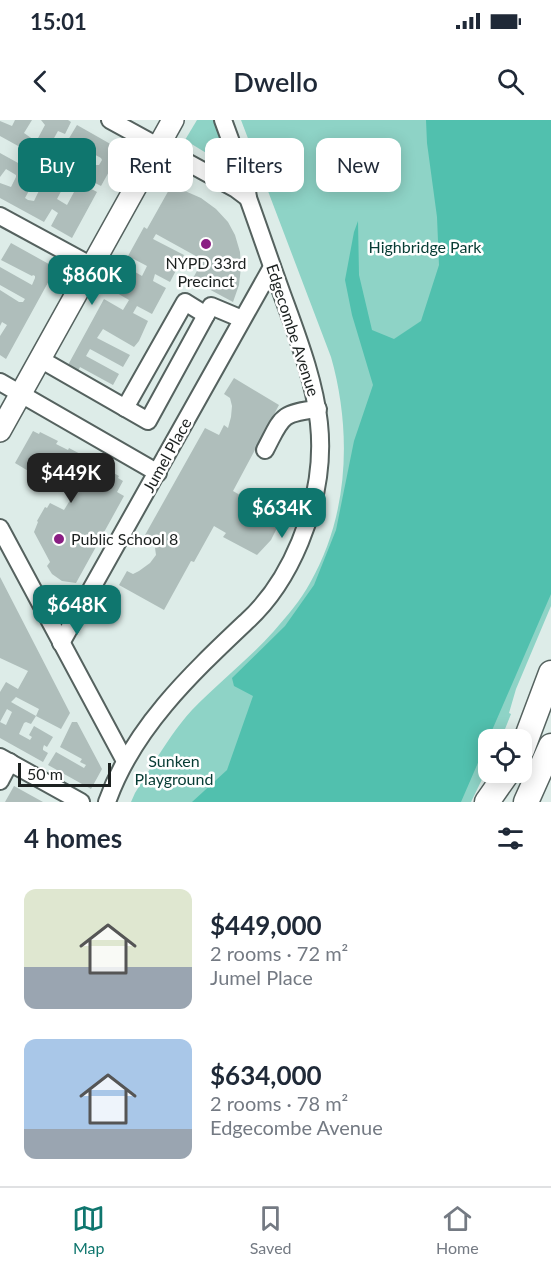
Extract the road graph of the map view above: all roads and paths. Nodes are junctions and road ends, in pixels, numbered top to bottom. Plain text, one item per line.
1 (110, 120) edge
2 (173, 120) edge
3 (223, 120) edge
4 (143, 138) edge
5 (163, 138) edge
6 (193, 165) edge
7 (133, 192) edge
8 (248, 198) junction
9 (0, 216) edge
10 (92, 266) junction
11 (272, 267) junction
12 (206, 315) junction
13 (242, 319) junction
14 (40, 359) junction
15 (0, 382) edge
16 (21, 394) junction
17 (125, 408) junction
18 (318, 409) junction
19 (0, 431) edge
20 (266, 450) dead end
21 (158, 473) junction
22 (0, 528) edge
23 (61, 643) junction
24 (551, 673) edge
25 (530, 729) edge
26 (551, 746) edge
27 (5, 760) edge
28 (125, 761) junction
29 (551, 771) edge
30 (0, 781) edge
31 (500, 783) edge
32 (508, 783) edge
33 (81, 802) edge
34 (107, 802) edge
35 (487, 802) edge
36 (500, 802) edge
37 (526, 802) edge
38 (538, 802) edge

1 - 4 street
2 - 5 main road
3 - 8 street, Edgecombe Avenue
6 - 8 street
7 - 10 main road
8 - 11 street, Edgecombe Avenue
9 - 10 street
10 - 14 main road
11 - 13 street, Jumel Place
11 - 18 street, Edgecombe Avenue
12 - 13 street
12 - 17 street
12 - 17 street
13 - 21 street, Jumel Place
14 - 16 main road
14 - 17 street
15 - 16 street
16 - 19 main road
16 - 21 street
18 - 20 street
18 - 28 street, Edgecombe Avenue
21 - 23 street, Jumel Place
22 - 23 street
23 - 28 street
24 - 25 highway
26 - 37 highway
27 - 30 street
27 - 33 street
28 - 34 street, Edgecombe Avenue
29 - 38 highway
31 - 35 highway
32 - 36 highway

